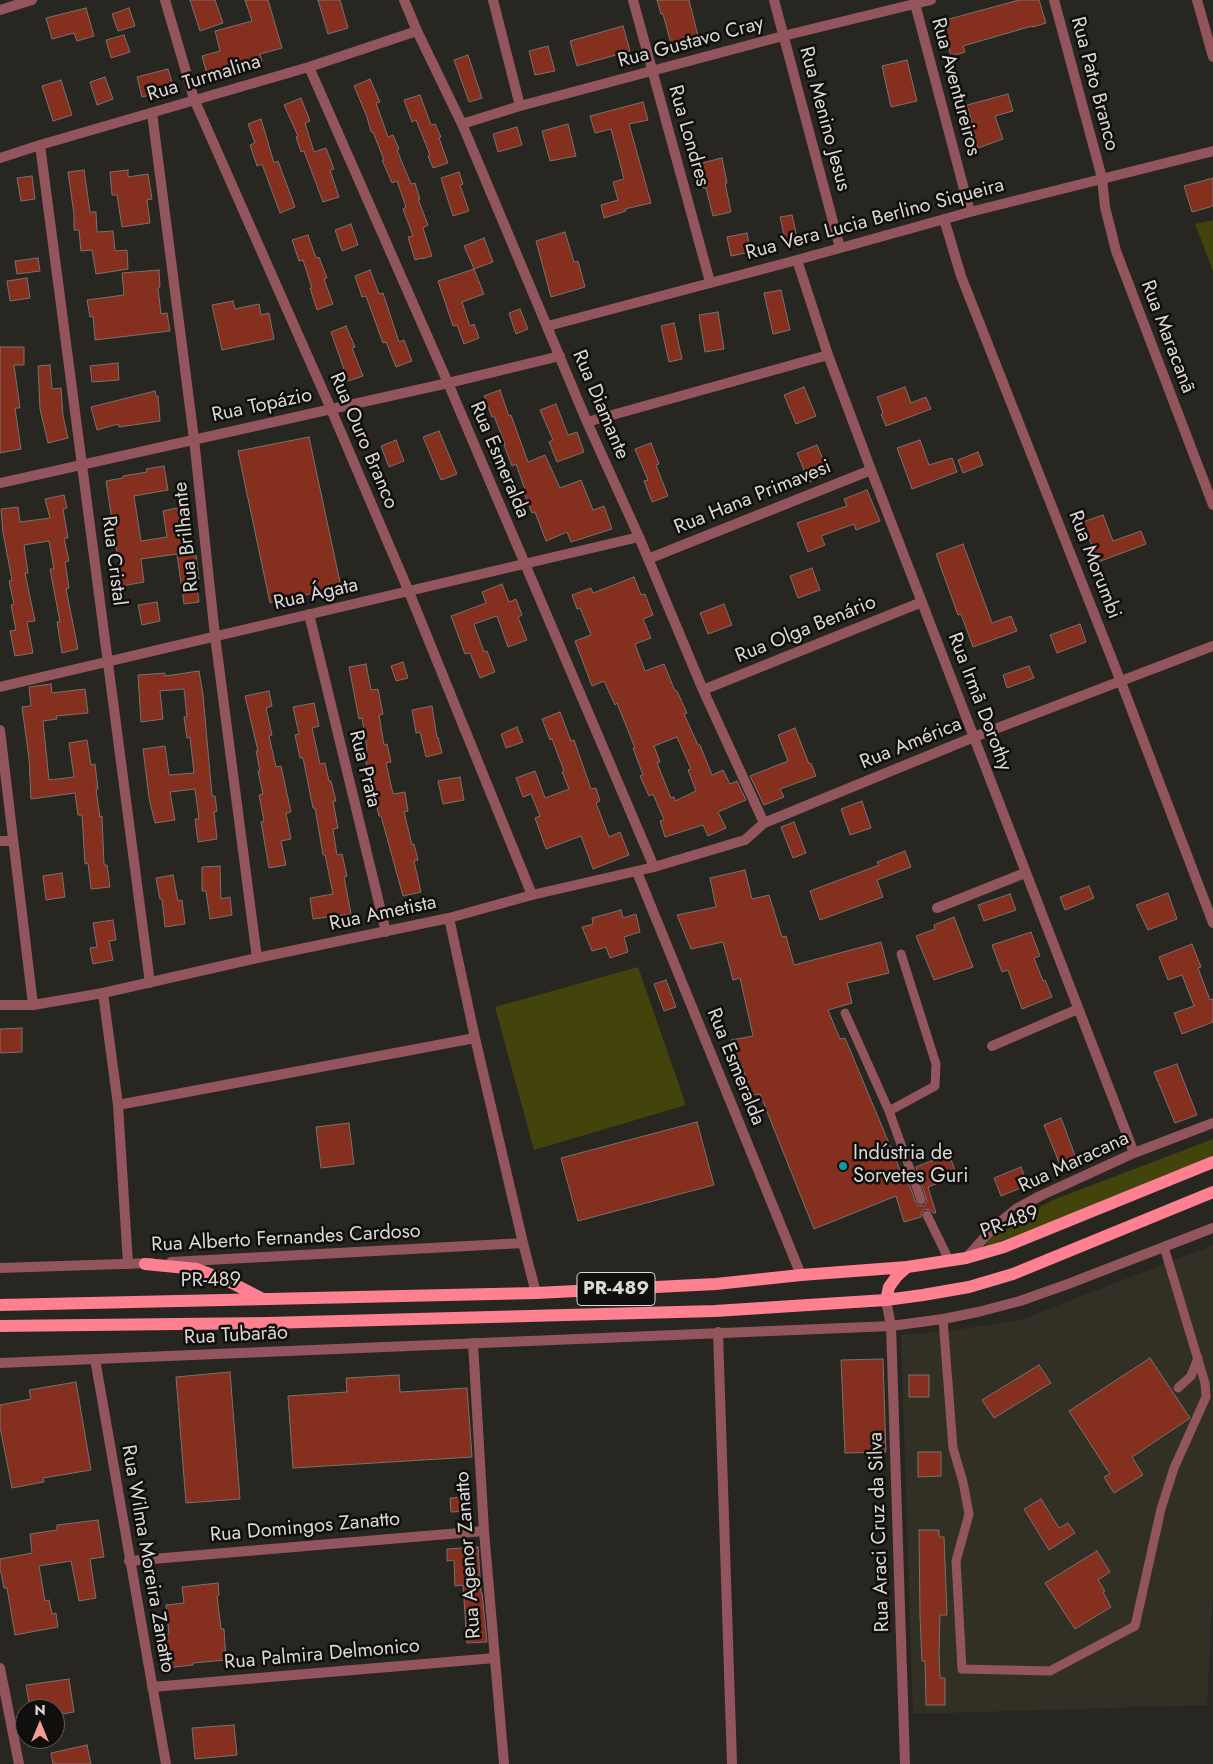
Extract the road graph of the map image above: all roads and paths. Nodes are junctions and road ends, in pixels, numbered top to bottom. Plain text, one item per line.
1 (32, 0) edge
2 (165, 0) edge
3 (404, 0) edge
4 (493, 0) edge
5 (633, 0) edge
6 (774, 0) edge
7 (931, 0) edge
8 (1054, 0) edge
9 (1197, 0) edge
10 (914, 2) edge
11 (0, 10) edge
12 (417, 31) junction
13 (784, 36) junction
14 (1213, 57) edge
15 (309, 67) junction
16 (651, 72) junction
17 (194, 100) junction
18 (520, 106) junction
19 (152, 113) junction
20 (462, 124) junction
21 (40, 145) junction
22 (1213, 151) edge
23 (0, 158) edge
24 (1102, 178) junction
25 (970, 212) junction
26 (944, 219) junction
27 (840, 248) junction
28 (797, 260) junction
29 (710, 282) junction
30 (548, 326) junction
31 (828, 355) junction
32 (560, 356) junction
33 (448, 383) junction
34 (331, 409) junction
35 (588, 422) junction
36 (194, 439) junction
37 (83, 465) junction
38 (871, 470) junction
39 (0, 482) edge
40 (1213, 505) edge
41 (639, 537) junction
42 (648, 559) junction
43 (524, 565) junction
44 (409, 592) junction
45 (922, 602) junction
46 (309, 614) junction
47 (215, 636) junction
48 (1213, 646) edge
49 (109, 661) junction
50 (1121, 682) junction
51 (0, 686) edge
52 (703, 690) junction
53 (0, 730) edge
54 (974, 737) junction
55 (764, 823) junction
56 (13, 840) junction
57 (0, 841) edge
58 (654, 867) junction
59 (637, 872) junction
60 (1025, 873) junction
61 (532, 895) junction
62 (937, 908) dead end
63 (449, 918) junction
64 (1213, 923) edge
65 (386, 932) junction
66 (900, 954) dead end
67 (257, 958) junction
68 (150, 983) junction
69 (103, 993) junction
70 (0, 1005) edge
71 (33, 1005) junction
72 (1078, 1009) junction
73 (845, 1013) dead end
74 (475, 1038) junction
75 (992, 1046) dead end
76 (118, 1105) junction
77 (889, 1111) junction
78 (1213, 1123) edge
79 (1134, 1153) junction
80 (1213, 1162) edge
81 (1213, 1192) edge
82 (921, 1200) dead end
83 (927, 1215) dead end
84 (1213, 1228) edge
85 (523, 1243) junction
86 (1164, 1247) junction
87 (966, 1258) junction
88 (949, 1260) junction
89 (128, 1264) junction
90 (145, 1264) junction
91 (907, 1267) junction
92 (0, 1268) edge
93 (801, 1275) junction
94 (536, 1293) junction
95 (264, 1299) junction
96 (886, 1300) junction
97 (0, 1305) edge
98 (943, 1319) junction
99 (0, 1326) edge
100 (891, 1326) junction
101 (718, 1332) junction
102 (473, 1342) junction
103 (1198, 1358) junction
104 (95, 1360) junction
105 (0, 1363) edge
106 (1178, 1388) dead end
107 (484, 1531) junction
108 (129, 1561) junction
109 (495, 1658) junction
110 (0, 1668) edge
111 (152, 1687) junction
112 (19, 1764) edge
113 (166, 1764) edge
114 (504, 1764) edge
115 (732, 1764) edge
116 (905, 1764) edge

1 - 11 street
2 - 17 street, Rua Ouro Branco
3 - 12 street, Rua Diamante
4 - 18 street
5 - 16 street, Rua Londres
6 - 13 street, Rua Menino Jesus
7 - 10 street, Rua Gustavo Cray
8 - 24 street, Rua Pato Branco
9 - 14 street
10 - 13 street, Rua Gustavo Cray
10 - 25 street, Rua Aventureiros
12 - 15 street, Rua Turmalina
12 - 20 street, Rua Diamante
13 - 16 street, Rua Gustavo Cray
13 - 27 street, Rua Menino Jesus
15 - 17 street, Rua Turmalina
15 - 33 street, Rua Esmeralda
16 - 18 street, Rua Gustavo Cray
16 - 29 street, Rua Londres
17 - 19 street, Rua Turmalina
17 - 34 street, Rua Ouro Branco
18 - 20 street, Rua Gustavo Cray
19 - 21 street, Rua Turmalina
19 - 36 street, Rua Brilhante
20 - 30 street, Rua Diamante
21 - 23 street, Rua Turmalina
21 - 37 street, Rua Cristal
22 - 24 street, Rua Vera Lucia Berlino Siqueira
24 - 25 street, Rua Vera Lucia Berlino Siqueira
24 - 40 street, Rua Maracanã
25 - 26 street, Rua Vera Lucia Berlino Siqueira
26 - 27 street, Rua Vera Lucia Berlino Siqueira
26 - 50 street, Rua Morumbi
27 - 28 street, Rua Vera Lucia Berlino Siqueira
28 - 29 street, Rua Vera Lucia Berlino Siqueira
28 - 31 street, Rua Irmã Dorothy
29 - 30 street, Rua Vera Lucia Berlino Siqueira
30 - 32 street, Rua Diamante
31 - 35 street
31 - 38 street, Rua Irmã Dorothy
32 - 33 street, Rua Topázio
32 - 35 street, Rua Diamante
33 - 34 street, Rua Topázio
33 - 43 street, Rua Esmeralda
34 - 36 street, Rua Topázio
34 - 44 street, Rua Ouro Branco
35 - 41 street, Rua Diamante
36 - 37 street, Rua Topázio
36 - 47 street, Rua Brilhante
37 - 39 street, Rua Topázio
37 - 49 street, Rua Cristal
38 - 42 street, Rua Hana Primavesi
38 - 45 street, Rua Irmã Dorothy
41 - 42 street, Rua Diamante
41 - 43 street, Rua Ágata
42 - 52 street, Rua Diamante
43 - 44 street, Rua Ágata
43 - 58 street, Rua Esmeralda
44 - 46 street, Rua Ágata
44 - 61 street, Rua Ouro Branco
45 - 52 street, Rua Olga Benário
45 - 54 street, Rua Irmã Dorothy
46 - 47 street, Rua Ágata
46 - 65 street, Rua Prata
47 - 49 street, Rua Ágata
47 - 67 street, Rua Brilhante
48 - 50 street, Rua América
49 - 51 street, Rua Ágata
49 - 68 street, Rua Cristal
50 - 54 street, Rua América
50 - 64 street, Rua Morumbi
52 - 55 street, Rua Diamante
53 - 56 street
54 - 55 street, Rua América
54 - 60 street, Rua Irmã Dorothy
55 - 58 street, Rua Ametista
56 - 57 street
56 - 71 street
58 - 59 street, Rua Ametista
59 - 61 street, Rua Ametista
59 - 93 street, Rua Esmeralda
60 - 62 street
60 - 72 street, Rua Irmã Dorothy
61 - 63 street, Rua Ametista
63 - 65 street, Rua Ametista
63 - 74 street
65 - 67 street, Rua Ametista
66 - 77 lane
67 - 68 street, Rua Ametista
68 - 69 street, Rua Ametista
69 - 71 street, Rua Ametista
69 - 76 street
70 - 71 street, Rua Ametista
72 - 75 street
72 - 79 street, Rua Irmã Dorothy
73 - 77 lane
74 - 76 street
74 - 85 street
76 - 89 street
77 - 82 lane
78 - 79 street, Rua Maracana
79 - 87 street, Rua Maracana
80 - 87 main road, PR-489 / PR-489
81 - 96 main road, PR-489 / PR-489
83 - 88 lane
84 - 86 street, Rua Tubarão
85 - 90 street, Rua Alberto Fernandes Cardoso
85 - 94 street
86 - 98 street, Rua Tubarão
86 - 103 lane
87 - 88 main road, PR-489 / PR-489
88 - 91 main road, PR-489 / PR-489
89 - 90 street, Rua Alberto Fernandes Cardoso
89 - 92 street, Rua Alberto Fernandes Cardoso
90 - 95 main road
91 - 93 main road, PR-489 / PR-489
91 - 96 main road
93 - 94 main road, PR-489 / PR-489
94 - 95 main road, PR-489 / PR-489
95 - 97 main road, PR-489 / PR-489
96 - 99 main road, PR-489 / PR-489
96 - 100 street, Rua Araci Cruz da Silva
98 - 100 street, Rua Tubarão
98 - 103 lane
100 - 101 street, Rua Tubarão
100 - 116 street, Rua Araci Cruz da Silva
101 - 102 street, Rua Tubarão
101 - 115 street
102 - 104 street, Rua Tubarão
102 - 107 street, Rua Agenor Zanatto
103 - 106 lane
104 - 105 street, Rua Tubarão
104 - 108 street, Rua Wilma Moreira Zanatto
107 - 108 street, Rua Domingos Zanatto
107 - 109 street, Rua Agenor Zanatto
108 - 111 street, Rua Wilma Moreira Zanatto
109 - 111 street, Rua Palmira Delmonico
109 - 114 street, Rua Agenor Zanatto
110 - 112 street
111 - 113 street, Rua Wilma Moreira Zanatto

